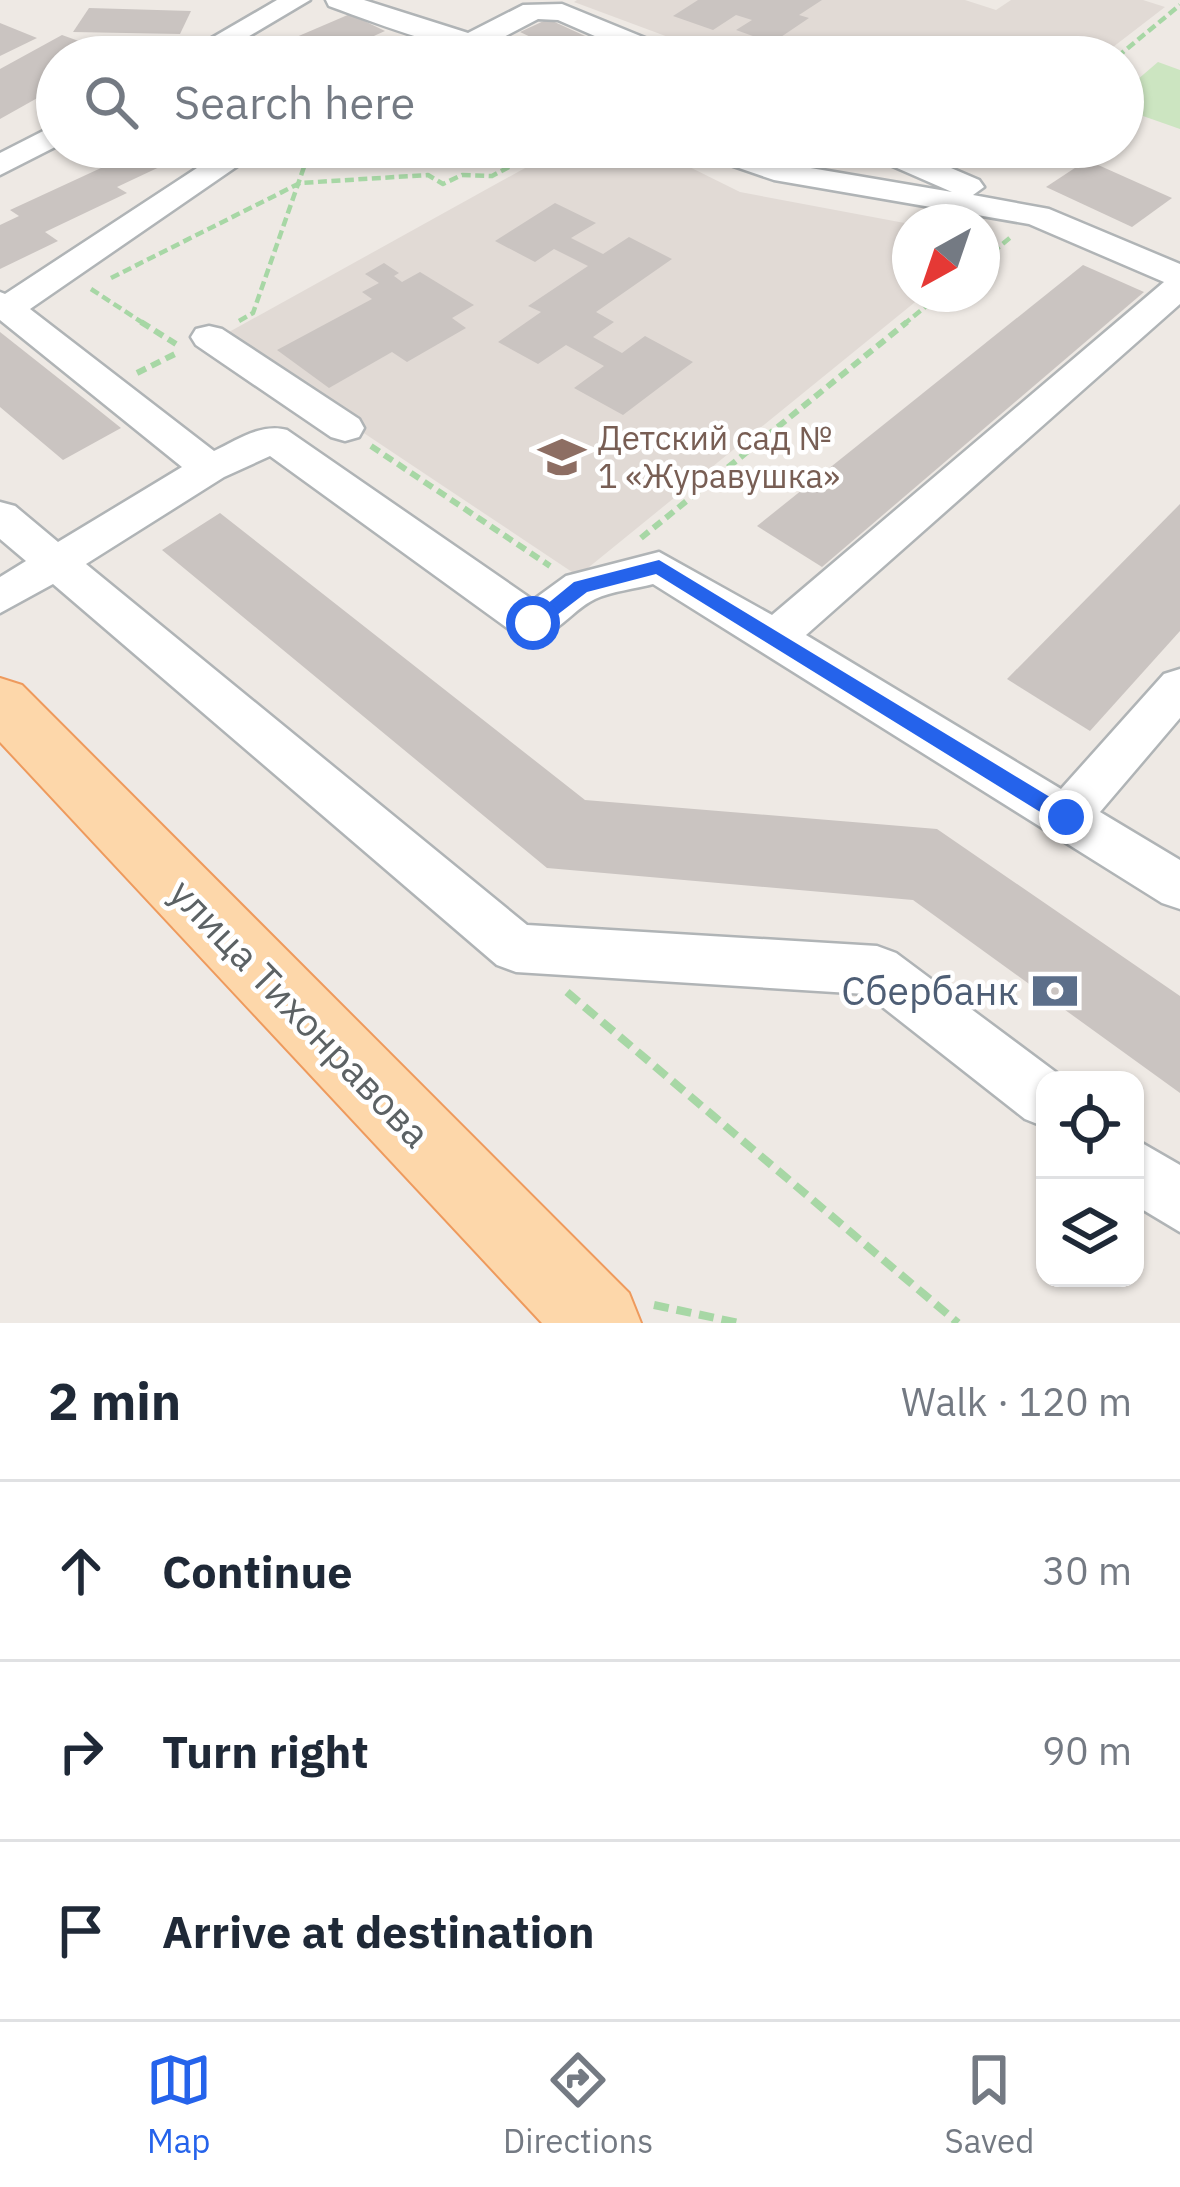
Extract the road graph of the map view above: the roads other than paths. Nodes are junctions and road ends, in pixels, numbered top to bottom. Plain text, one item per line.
1 (297, 0) edge
2 (339, 0) edge
3 (437, 9) dead end
4 (410, 26) junction
5 (231, 36) edge
6 (452, 36) edge
7 (471, 36) edge
8 (618, 36) edge
9 (36, 146) edge
10 (0, 166) edge
11 (218, 168) edge
12 (766, 168) edge
13 (779, 168) edge
14 (925, 168) edge
15 (774, 171) junction
16 (1037, 216) junction
17 (1180, 275) edge
18 (1180, 286) edge
19 (15, 300) edge
20 (209, 337) road end
21 (308, 404) junction
22 (345, 428) road end
23 (273, 439) junction
24 (209, 468) junction
25 (0, 516) edge
26 (56, 562) junction
27 (0, 597) edge
28 (775, 637) junction
29 (1180, 687) edge
30 (0, 702) edge
31 (1066, 817) junction
32 (1180, 887) edge
33 (1036, 1092) edge
34 (1144, 1175) edge
35 (1180, 1202) edge
36 (624, 1314) edge

1 - 5 street
2 - 4 street
3 - 4 street
4 - 6 street
7 - 8 street
9 - 10 street
11 - 19 street
12 - 15 street
13 - 15 street
14 - 16 street
15 - 16 street
16 - 17 street
18 - 28 street
19 - 24 street
20 - 21 street
21 - 22 street
21 - 23 street
23 - 24 street
23 - 28 street
24 - 26 street
25 - 26 street
26 - 27 street
26 - 33 street
28 - 31 street
29 - 31 street
30 - 36 main road, улица Тихонравова
31 - 32 street
34 - 35 street

